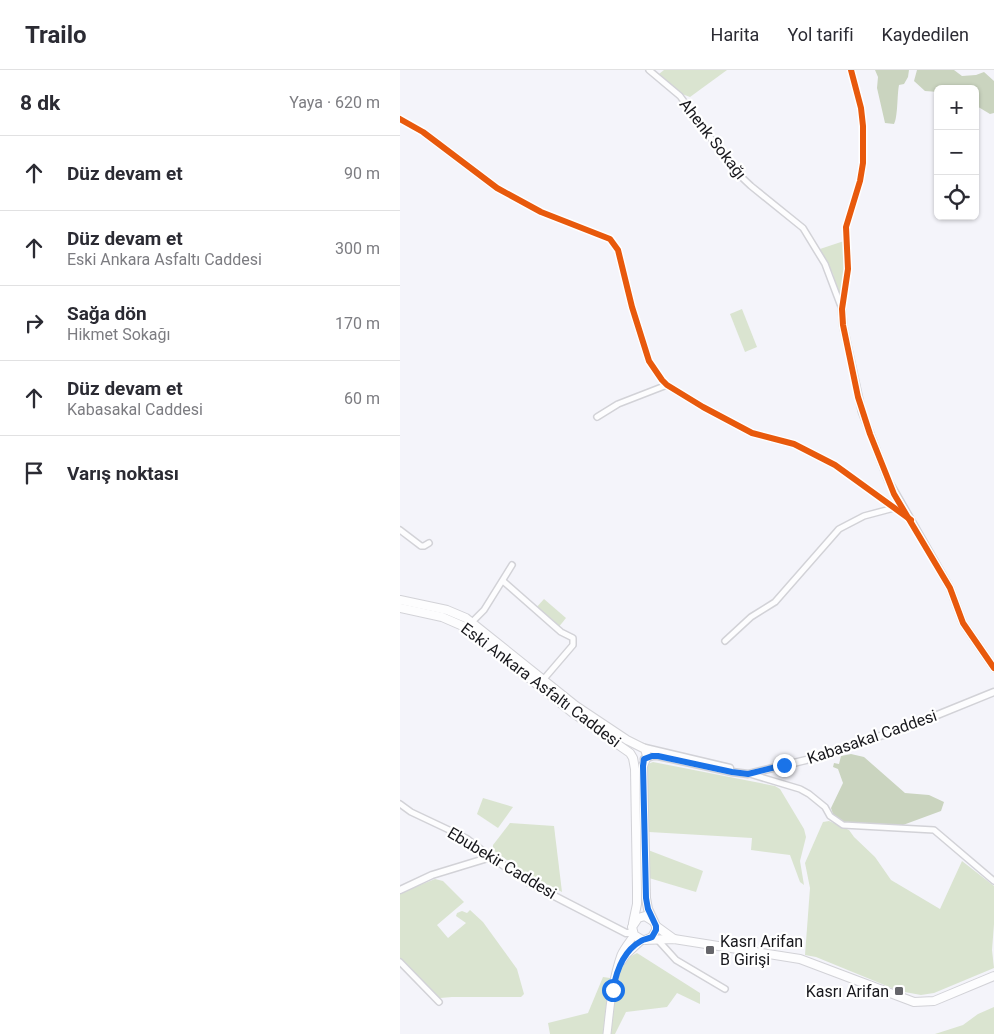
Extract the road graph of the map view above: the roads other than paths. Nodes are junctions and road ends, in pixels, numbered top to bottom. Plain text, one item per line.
1 (650, 70) edge
2 (851, 70) edge
3 (400, 119) edge
4 (842, 309) junction
5 (667, 385) junction
6 (597, 417) dead end
7 (894, 508) junction
8 (911, 520) junction
9 (400, 530) edge
10 (429, 543) dead end
11 (512, 565) dead end
12 (503, 581) junction
13 (400, 600) edge
14 (400, 608) edge
15 (472, 622) junction
16 (725, 641) dead end
17 (994, 668) edge
18 (543, 680) junction
19 (994, 692) edge
20 (641, 746) junction
21 (633, 758) junction
22 (644, 759) junction
23 (748, 774) junction
24 (400, 804) edge
25 (491, 856) junction
26 (994, 881) edge
27 (400, 890) edge
28 (633, 923) junction
29 (655, 924) junction
30 (633, 934) junction
31 (657, 939) junction
32 (674, 939) junction
33 (643, 940) junction
34 (400, 962) edge
35 (616, 972) junction
36 (994, 976) edge
37 (725, 989) dead end
38 (438, 1002) dead end
39 (607, 1034) edge

1 - 4 street, Ahenk Sokağı
2 - 4 street
3 - 5 street
4 - 8 street
5 - 6 street
5 - 7 street
7 - 8 street
7 - 16 street
8 - 17 street
9 - 10 street
11 - 12 street
12 - 15 street
12 - 18 street
13 - 15 main road, Eski Ankara Asfaltı Caddesi
14 - 21 main road, Eski Ankara Asfaltı Caddesi
15 - 18 main road, Eski Ankara Asfaltı Caddesi
18 - 20 main road, Eski Ankara Asfaltı Caddesi
19 - 23 street, Kabasakal Caddesi
20 - 21 main road
20 - 22 main road
20 - 23 street
21 - 22 main road
21 - 28 main road, Eski Ankara Asfaltı Caddesi
22 - 23 street
22 - 29 main road
23 - 26 street
24 - 25 street, Ebubekir Caddesi
25 - 27 street
25 - 30 street, Ebubekir Caddesi
28 - 29 main road
28 - 30 main road, Eski Ankara Asfaltı Caddesi
29 - 32 main road
29 - 33 main road
30 - 33 main road
30 - 35 main road
31 - 32 main road
31 - 33 main road
31 - 37 street
32 - 36 main road
33 - 35 main road
34 - 38 street
35 - 39 main road

